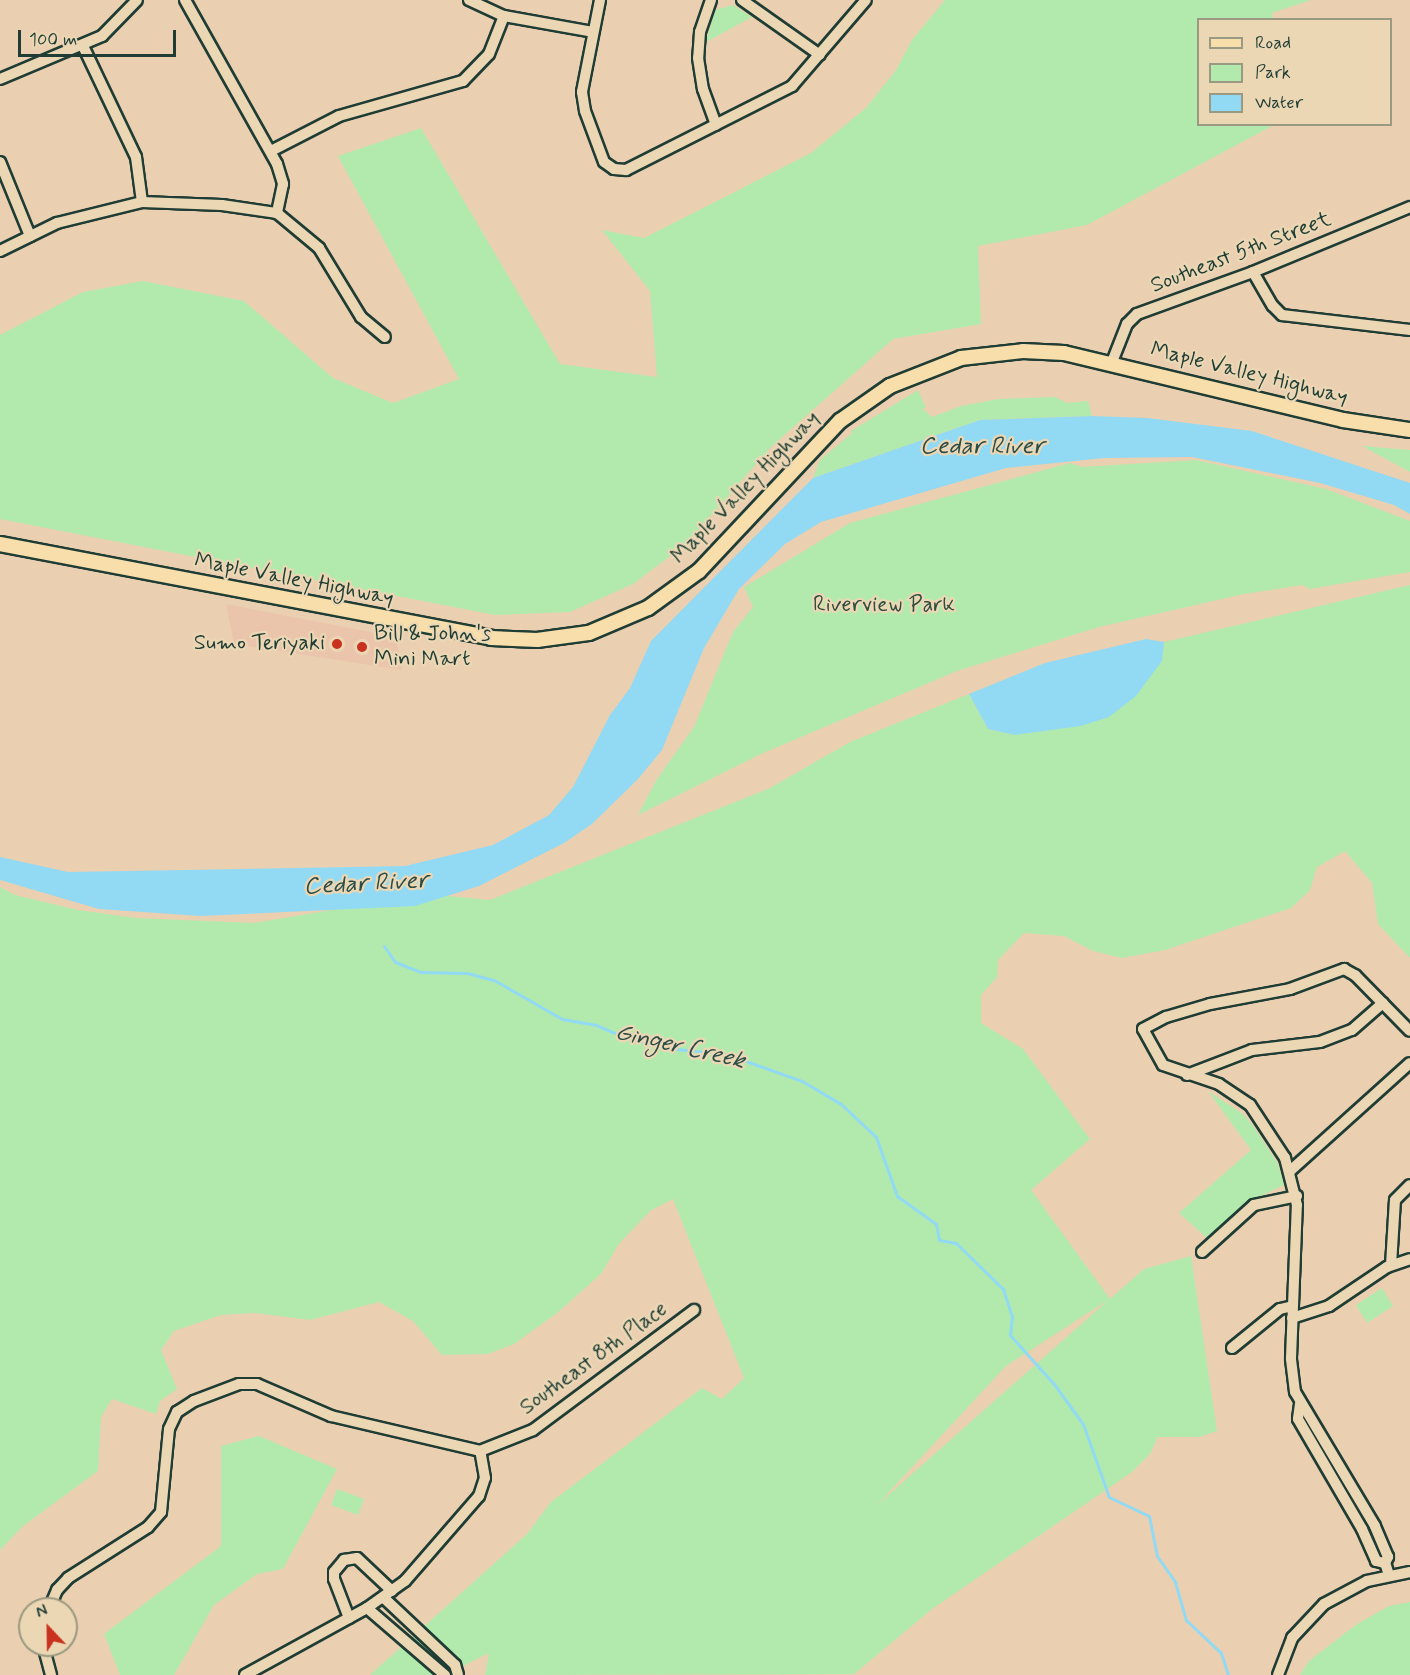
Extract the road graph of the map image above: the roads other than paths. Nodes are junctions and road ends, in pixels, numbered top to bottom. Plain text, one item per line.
1 (137, 0) edge
2 (185, 0) edge
3 (469, 0) edge
4 (600, 0) edge
5 (711, 0) edge
6 (742, 0) edge
7 (866, 0) edge
8 (504, 16) junction
9 (593, 32) junction
10 (83, 46) junction
11 (820, 55) junction
12 (0, 79) edge
13 (716, 125) junction
14 (271, 151) junction
15 (0, 162) edge
16 (142, 202) junction
17 (1410, 207) edge
18 (277, 213) junction
19 (30, 236) junction
20 (0, 250) edge
21 (1253, 272) junction
22 (1410, 330) edge
23 (385, 337) dead end
24 (1112, 362) junction
25 (1410, 430) edge
26 (0, 544) edge
27 (1383, 1003) junction
28 (1410, 1031) edge
29 (1410, 1064) edge
30 (1187, 1075) junction
31 (1290, 1171) junction
32 (1410, 1185) edge
33 (1297, 1196) junction
34 (1202, 1252) dead end
35 (1410, 1259) edge
36 (1391, 1265) junction
37 (1293, 1305) junction
38 (694, 1310) dead end
39 (1292, 1318) junction
40 (1232, 1348) dead end
41 (480, 1451) junction
42 (1410, 1572) edge
43 (1389, 1575) junction
44 (388, 1595) junction
45 (54, 1597) edge
46 (367, 1608) junction
47 (350, 1618) junction
48 (46, 1657) edge
49 (51, 1675) edge
50 (245, 1675) edge
51 (445, 1675) edge
52 (458, 1675) edge
53 (1278, 1675) edge

1 - 10 street
2 - 14 street
3 - 8 street
4 - 9 street
5 - 13 street
6 - 11 street
7 - 11 street
8 - 9 street
8 - 14 street
9 - 13 street
10 - 12 street
10 - 16 street
11 - 13 street
14 - 18 street
15 - 19 street
16 - 18 street
16 - 19 street
17 - 21 street, Southeast 5th Street
18 - 23 street
19 - 20 street
21 - 22 street
21 - 24 street, Southeast 5th Street
24 - 25 main road, Maple Valley Highway
24 - 26 main road, Maple Valley Highway
27 - 28 street
27 - 30 street
27 - 30 street
29 - 31 street
30 - 31 street
31 - 33 street
32 - 36 street
33 - 34 street
33 - 37 street
35 - 36 street
36 - 39 street
37 - 39 street
37 - 40 street
38 - 41 street, Southeast 8th Place
39 - 43 street
41 - 44 street
41 - 45 street
42 - 43 street
43 - 53 street
44 - 46 street
44 - 47 street
44 - 52 street
46 - 47 street
46 - 51 street
47 - 50 street
48 - 49 street

